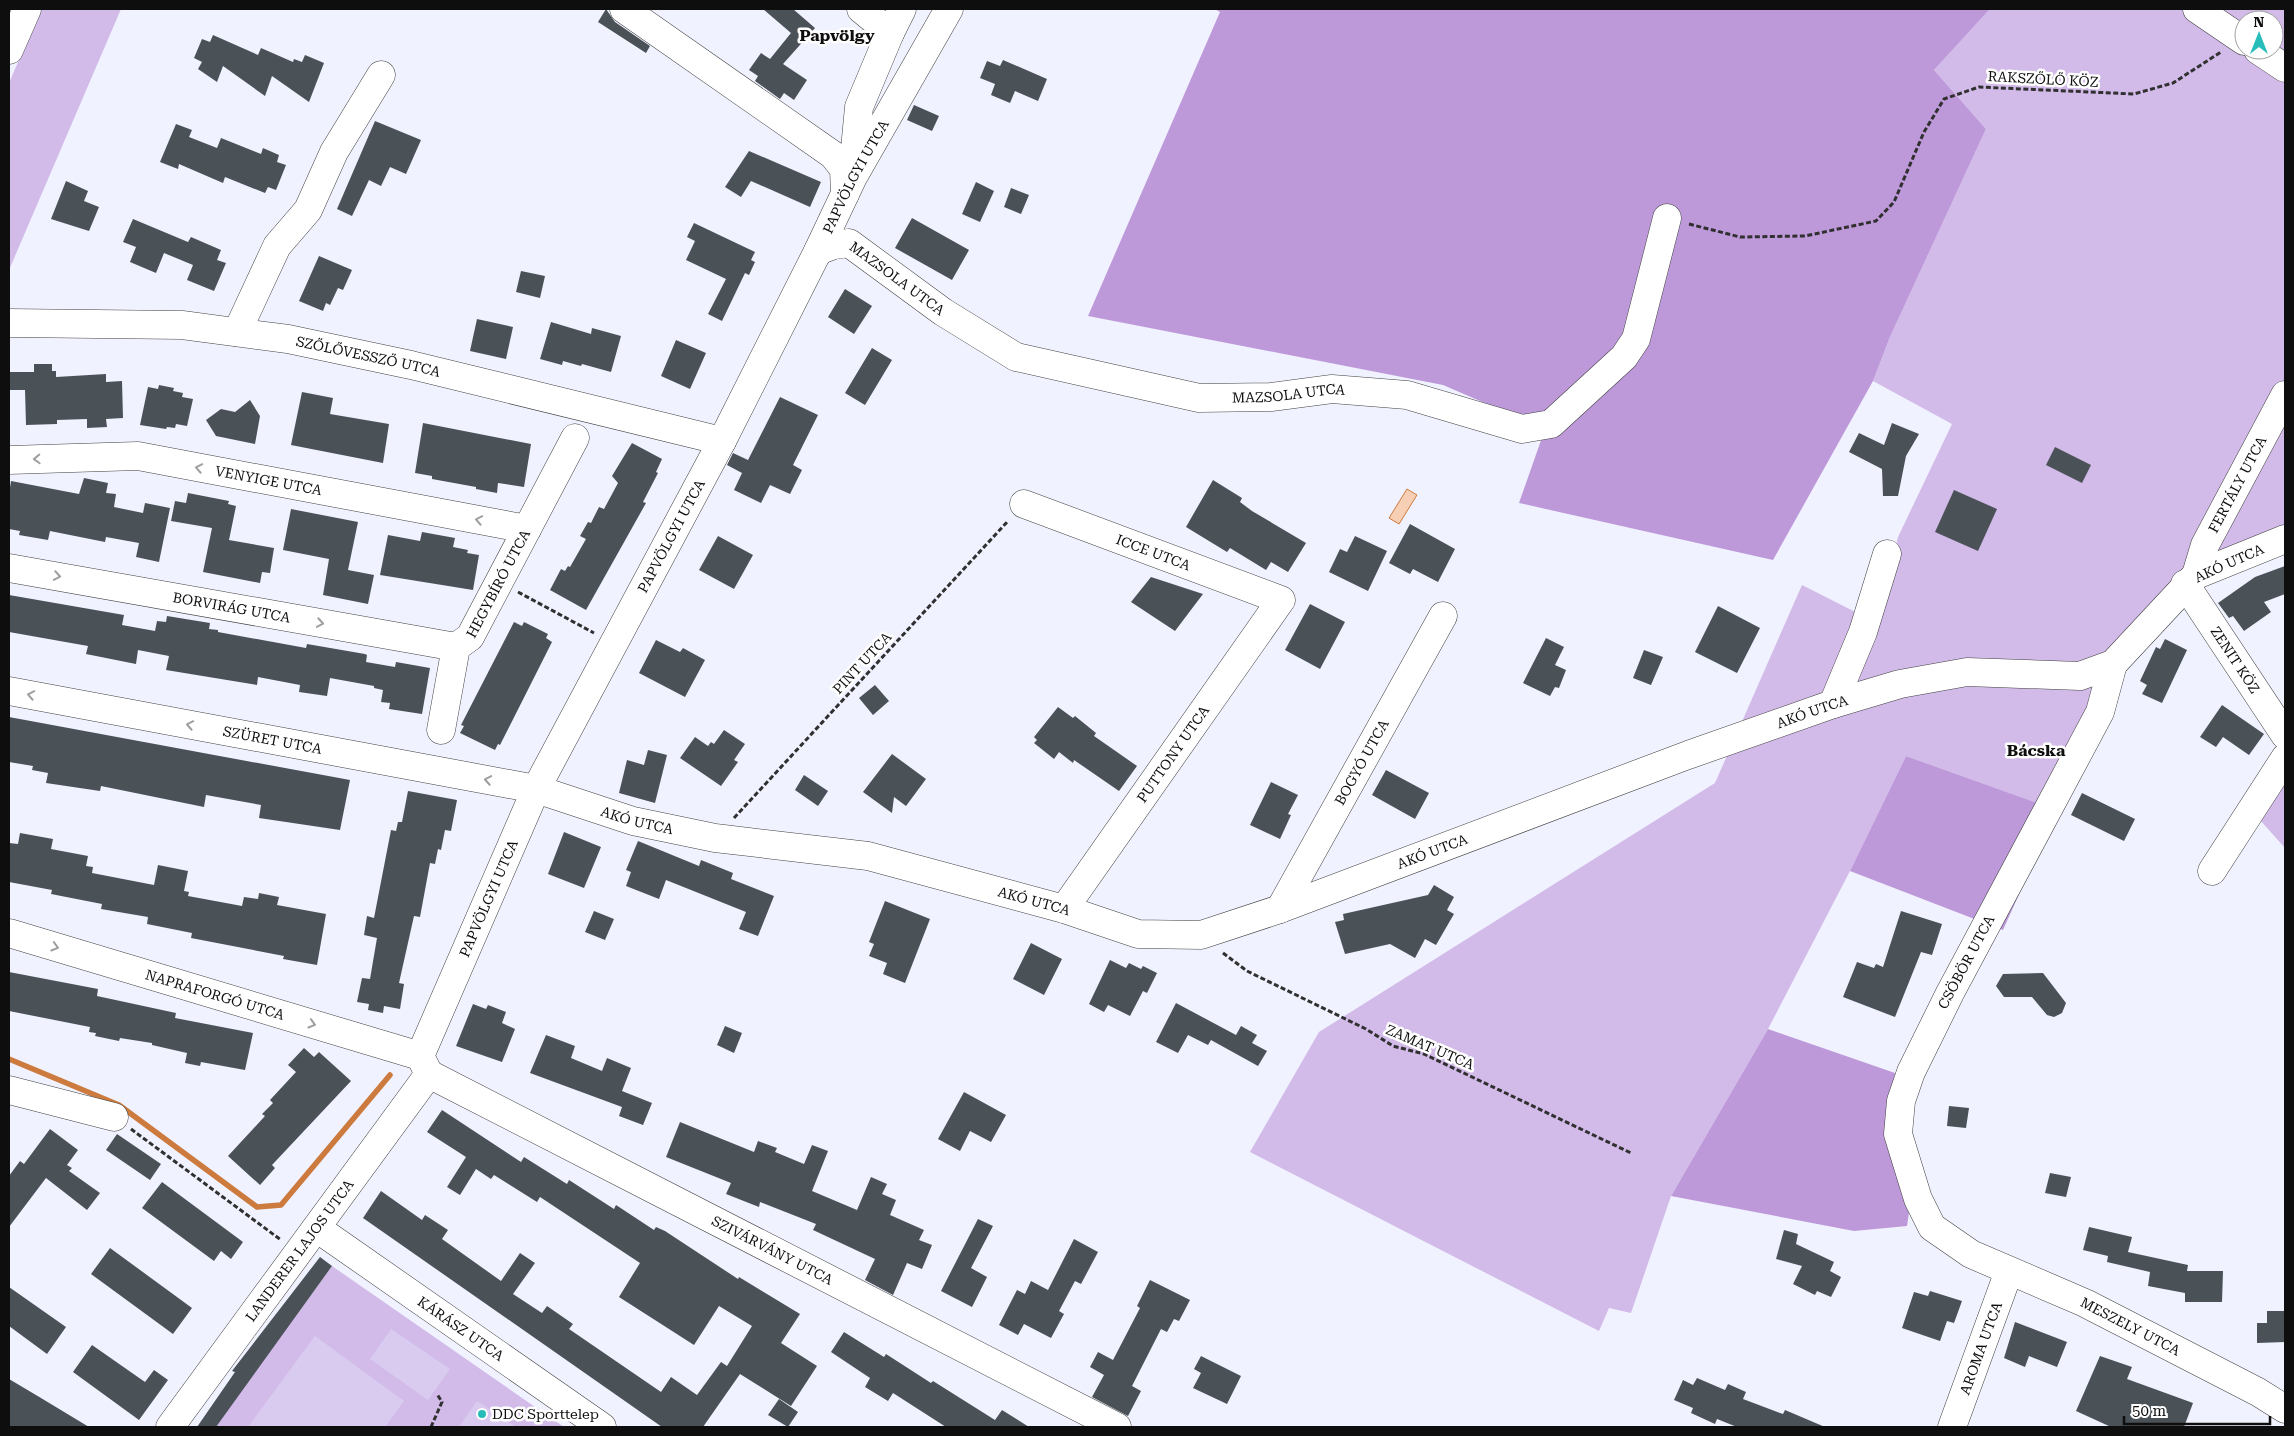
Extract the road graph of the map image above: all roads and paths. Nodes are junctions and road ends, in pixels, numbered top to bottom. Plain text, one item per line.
1 (27, 9) edge
2 (624, 9) edge
3 (861, 9) edge
4 (949, 9) edge
5 (2197, 9) edge
6 (896, 21) edge
7 (2234, 34) edge
8 (9, 50) edge
9 (2234, 50) edge
10 (2273, 60) edge
11 (2285, 68) edge
12 (382, 75) dead end
13 (849, 185) junction
14 (1667, 218) joint
15 (818, 251) junction
16 (9, 323) edge
17 (237, 332) junction
18 (2285, 396) edge
19 (575, 438) dead end
20 (722, 441) junction
21 (9, 460) edge
22 (1024, 504) joint
23 (527, 529) junction
24 (2285, 539) edge
25 (1887, 554) dead end
26 (9, 568) edge
27 (2190, 580) junction
28 (499, 582) junction
29 (1281, 600) joint
30 (1443, 616) dead end
31 (613, 642) junction
32 (456, 647) junction
33 (2113, 664) junction
34 (9, 691) edge
35 (1833, 704) junction
36 (2285, 735) edge
37 (437, 750) junction
38 (2285, 758) edge
39 (536, 789) junction
40 (715, 838) junction
41 (2212, 872) dead end
42 (1064, 909) junction
43 (1280, 909) junction
44 (9, 933) edge
45 (1201, 935) junction
46 (425, 1065) junction
47 (9, 1090) edge
48 (114, 1117) joint
49 (1631, 1154) dead end
50 (318, 1228) junction
51 (299, 1254) junction
52 (1971, 1254) joint
53 (2009, 1271) junction
54 (437, 1394) dead end
55 (2285, 1409) edge
56 (170, 1427) edge
57 (432, 1427) edge
58 (602, 1427) edge
59 (1117, 1427) edge
60 (1952, 1427) edge

1 - 8 street
2 - 13 street
3 - 6 street
4 - 13 street, PAPVÖLGYI UTCA
5 - 7 street
6 - 13 street
9 - 14 path, RAKSZŐLŐ KÖZ
10 - 11 street
12 - 17 street
13 - 15 street, PAPVÖLGYI UTCA
14 - 15 street, MAZSOLA UTCA
15 - 20 street, PAPVÖLGYI UTCA
16 - 17 street, SZŐLŐVESSZŐ UTCA
17 - 20 street, SZŐLŐVESSZŐ UTCA
18 - 27 street, FERTÁLY UTCA
19 - 23 street, HEGYBÍRÓ UTCA
20 - 31 street, PAPVÖLGYI UTCA
23 -> 21 street, VENYIGE UTCA
22 - 29 street, ICCE UTCA
22 - 40 path, PINT UTCA
23 - 28 street, HEGYBÍRÓ UTCA
24 - 27 street, AKÓ UTCA
25 - 35 street
26 -> 32 street, BORVIRÁG UTCA
27 - 33 street, AKÓ UTCA
27 - 36 street, ZENIT KÖZ
28 - 31 path
28 - 32 street, HEGYBÍRÓ UTCA
29 - 42 street, PUTTONY UTCA
30 - 43 street, BOGYÓ UTCA
31 - 39 street, PAPVÖLGYI UTCA
32 - 37 street, HEGYBÍRÓ UTCA
33 - 35 street, AKÓ UTCA
33 - 52 street, CSÖBÖR UTCA
37 -> 34 street, SZÜRET UTCA
35 - 43 street, AKÓ UTCA
39 -> 37 street, SZÜRET UTCA
38 - 41 street
39 - 40 street, AKÓ UTCA
39 - 46 street, PAPVÖLGYI UTCA
40 - 42 street, AKÓ UTCA
42 - 45 street, AKÓ UTCA
43 - 45 street, AKÓ UTCA
44 -> 46 street, NAPRAFORGÓ UTCA
45 - 49 path, ZAMAT UTCA
46 - 50 street, LANDERER LAJOS UTCA
46 - 59 street, SZIVÁRVÁNY UTCA
47 - 48 street
48 - 51 path
50 - 51 street, LANDERER LAJOS UTCA
50 - 58 street, KÁRÁSZ UTCA
51 - 56 street, LANDERER LAJOS UTCA
52 - 53 street, MESZELY UTCA
53 - 55 street, MESZELY UTCA
53 - 60 street, AROMA UTCA
54 - 57 path

